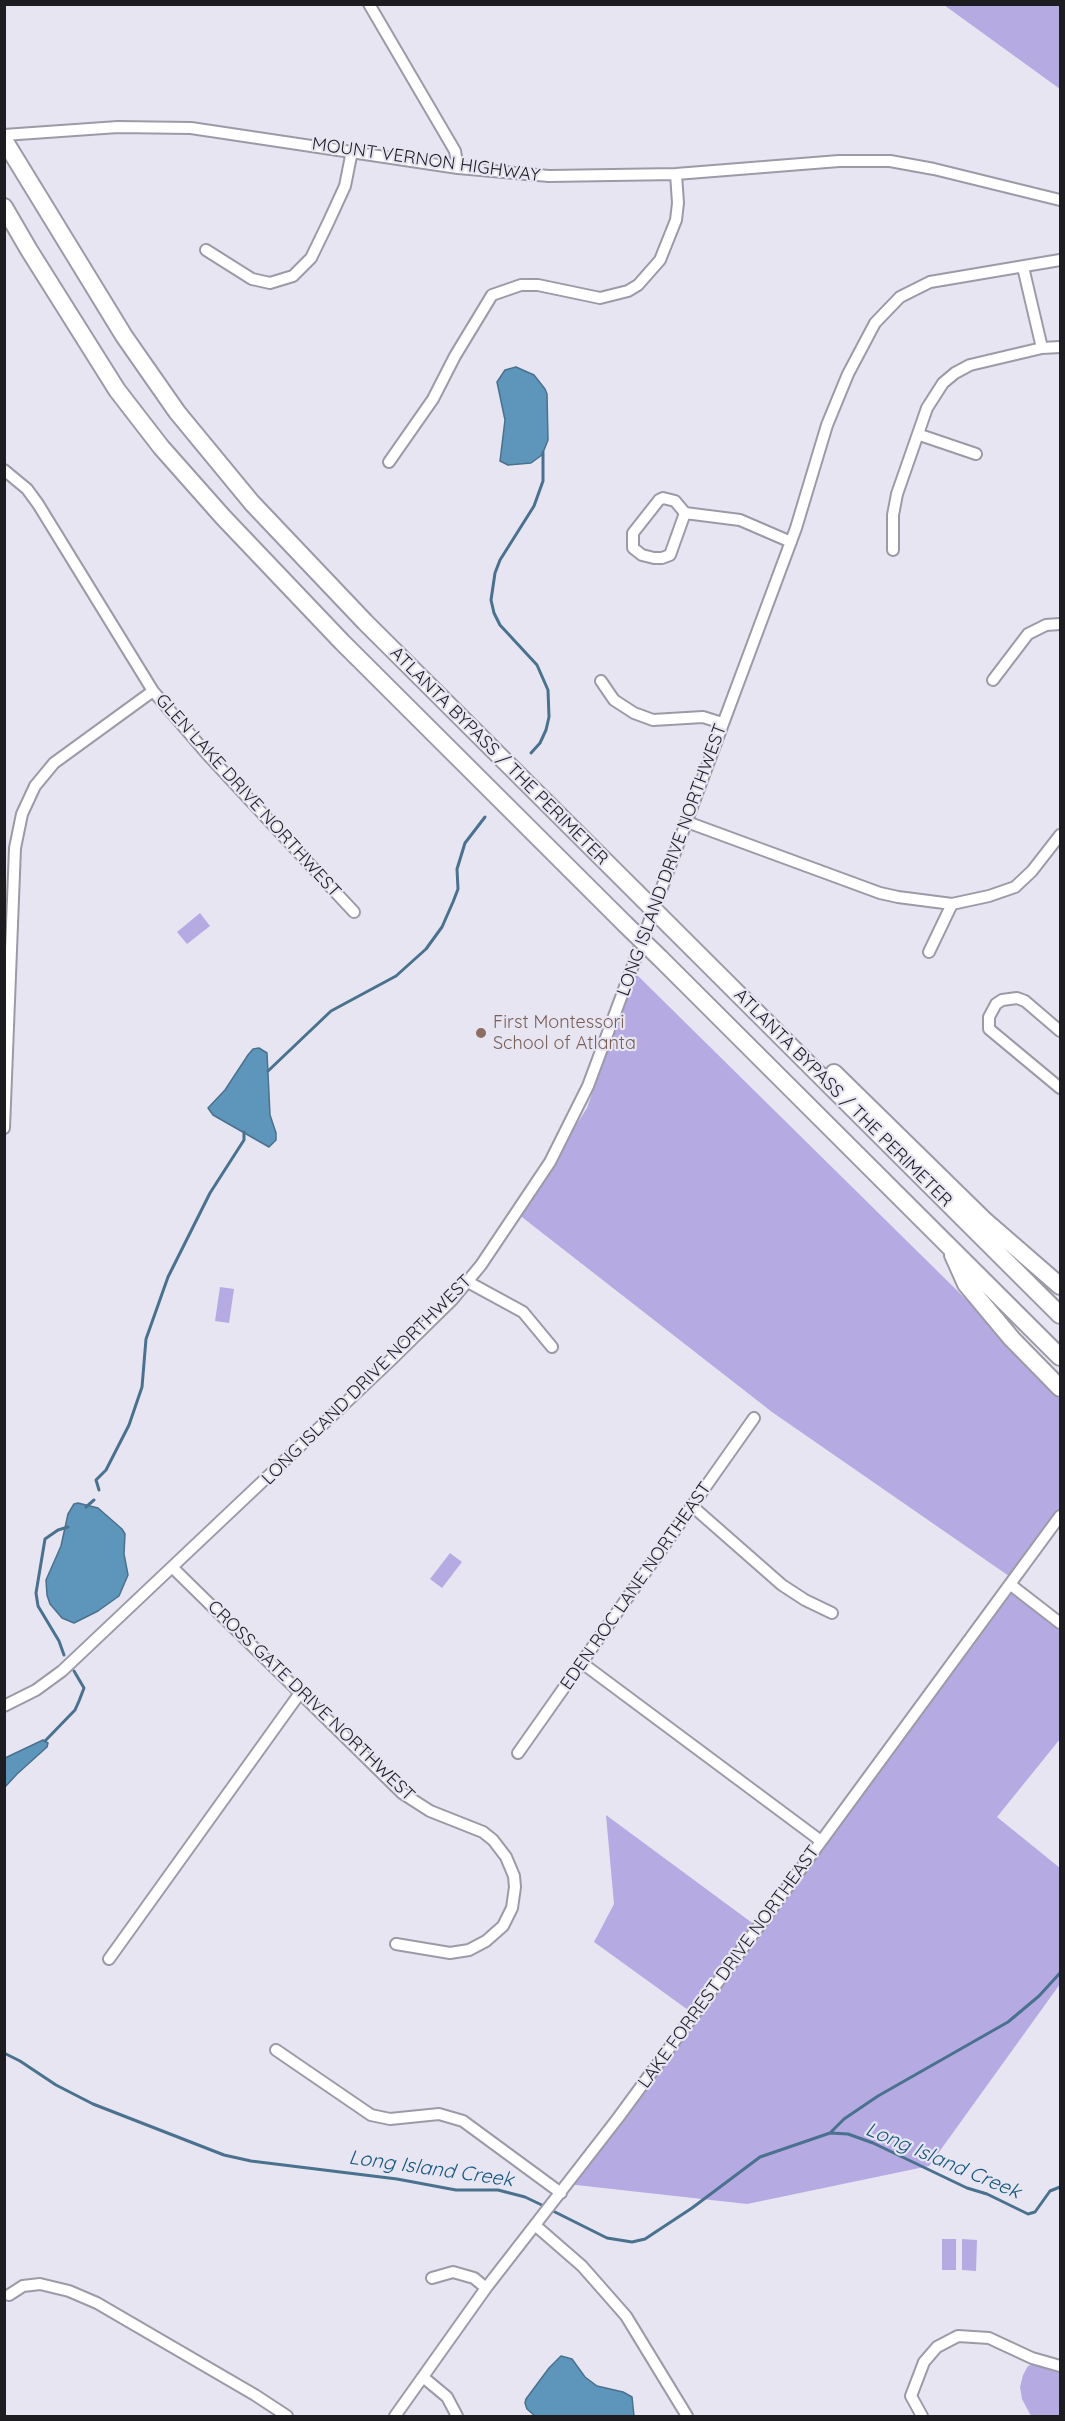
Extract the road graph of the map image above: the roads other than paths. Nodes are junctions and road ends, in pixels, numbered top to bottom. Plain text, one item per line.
1 (369, 4) edge
2 (4, 135) edge
3 (4, 140) edge
4 (352, 151) junction
5 (458, 168) junction
6 (676, 174) junction
7 (1060, 200) edge
8 (4, 207) edge
9 (206, 250) dead end
10 (1060, 260) edge
11 (1023, 267) junction
12 (1060, 347) edge
13 (1041, 348) junction
14 (920, 435) junction
15 (976, 454) dead end
16 (389, 462) dead end
17 (4, 470) edge
18 (685, 513) junction
19 (791, 542) junction
20 (893, 550) dead end
21 (1060, 624) edge
22 (993, 680) dead end
23 (601, 681) dead end
24 (153, 691) junction
25 (722, 723) junction
26 (687, 822) junction
27 (1060, 835) edge
28 (952, 904) junction
29 (354, 912) dead end
30 (929, 951) dead end
31 (753, 1009) junction
32 (1060, 1031) edge
33 (1060, 1088) edge
34 (5, 1122) edge
35 (4, 1128) edge
36 (949, 1246) junction
37 (468, 1282) junction
38 (1060, 1286) edge
39 (1060, 1315) edge
40 (552, 1347) dead end
41 (1060, 1357) edge
42 (1060, 1388) edge
43 (754, 1418) dead end
44 (692, 1506) junction
45 (1060, 1516) edge
46 (173, 1568) junction
47 (1011, 1585) junction
48 (832, 1613) dead end
49 (1060, 1622) edge
50 (582, 1663) junction
51 (300, 1693) junction
52 (4, 1706) edge
53 (519, 1753) dead end
54 (821, 1841) junction
55 (396, 1944) dead end
56 (109, 1959) dead end
57 (276, 2050) dead end
58 (561, 2193) junction
59 (539, 2223) junction
60 (432, 2278) dead end
61 (486, 2289) junction
62 (9, 2295) dead end
63 (1060, 2366) edge
64 (423, 2378) junction
65 (287, 2416) edge
66 (395, 2416) edge
67 (458, 2416) edge
68 (687, 2416) edge
69 (921, 2416) edge

1 - 5 street
2 - 4 street, MOUNT VERNON HIGHWAY
3 - 31 highway, ATLANTA BYPASS / THE PERIMETER, bridge
4 - 5 street, MOUNT VERNON HIGHWAY
4 - 9 street
5 - 6 street, MOUNT VERNON HIGHWAY
6 - 7 street, MOUNT VERNON HIGHWAY
6 - 16 street
8 - 36 highway, ATLANTA BYPASS / THE PERIMETER, bridge
10 - 11 street, LONG ISLAND DRIVE NORTHWEST
11 - 13 street
11 - 19 street, LONG ISLAND DRIVE NORTHWEST
12 - 13 street
13 - 14 street
14 - 15 street
14 - 20 street
17 - 24 street, GLEN LAKE DRIVE NORTHWEST
18 - 18 street
18 - 19 street
19 - 25 street, LONG ISLAND DRIVE NORTHWEST
21 - 22 street
23 - 25 street
24 - 29 street, GLEN LAKE DRIVE NORTHWEST
24 - 34 street
25 - 26 street, LONG ISLAND DRIVE NORTHWEST
26 - 28 street
26 - 37 street, LONG ISLAND DRIVE NORTHWEST
27 - 28 street
28 - 30 street
31 - 38 highway
31 - 39 highway, ATLANTA BYPASS / THE PERIMETER
32 - 33 street
34 - 35 street
36 - 41 highway, ATLANTA BYPASS / THE PERIMETER
36 - 42 highway
37 - 40 street
37 - 46 street, LONG ISLAND DRIVE NORTHWEST
43 - 44 street, EDEN ROC LANE NORTHEAST
44 - 48 street
44 - 50 street, EDEN ROC LANE NORTHEAST
45 - 47 street, LAKE FORREST DRIVE NORTHEAST
46 - 51 street, CROSS GATE DRIVE NORTHWEST
46 - 52 street, LONG ISLAND DRIVE NORTHWEST
47 - 49 street
47 - 54 street, LAKE FORREST DRIVE NORTHEAST
50 - 53 street, EDEN ROC LANE NORTHEAST
50 - 54 street
51 - 55 street, CROSS GATE DRIVE NORTHWEST
51 - 56 street
54 - 58 street, LAKE FORREST DRIVE NORTHEAST
57 - 58 street
58 - 59 street, LAKE FORREST DRIVE NORTHEAST
59 - 61 street, LAKE FORREST DRIVE NORTHEAST
59 - 68 street
60 - 61 street
61 - 64 street, LAKE FORREST DRIVE NORTHEAST
62 - 65 street
63 - 69 street
64 - 66 street, LAKE FORREST DRIVE NORTHEAST
64 - 67 street

